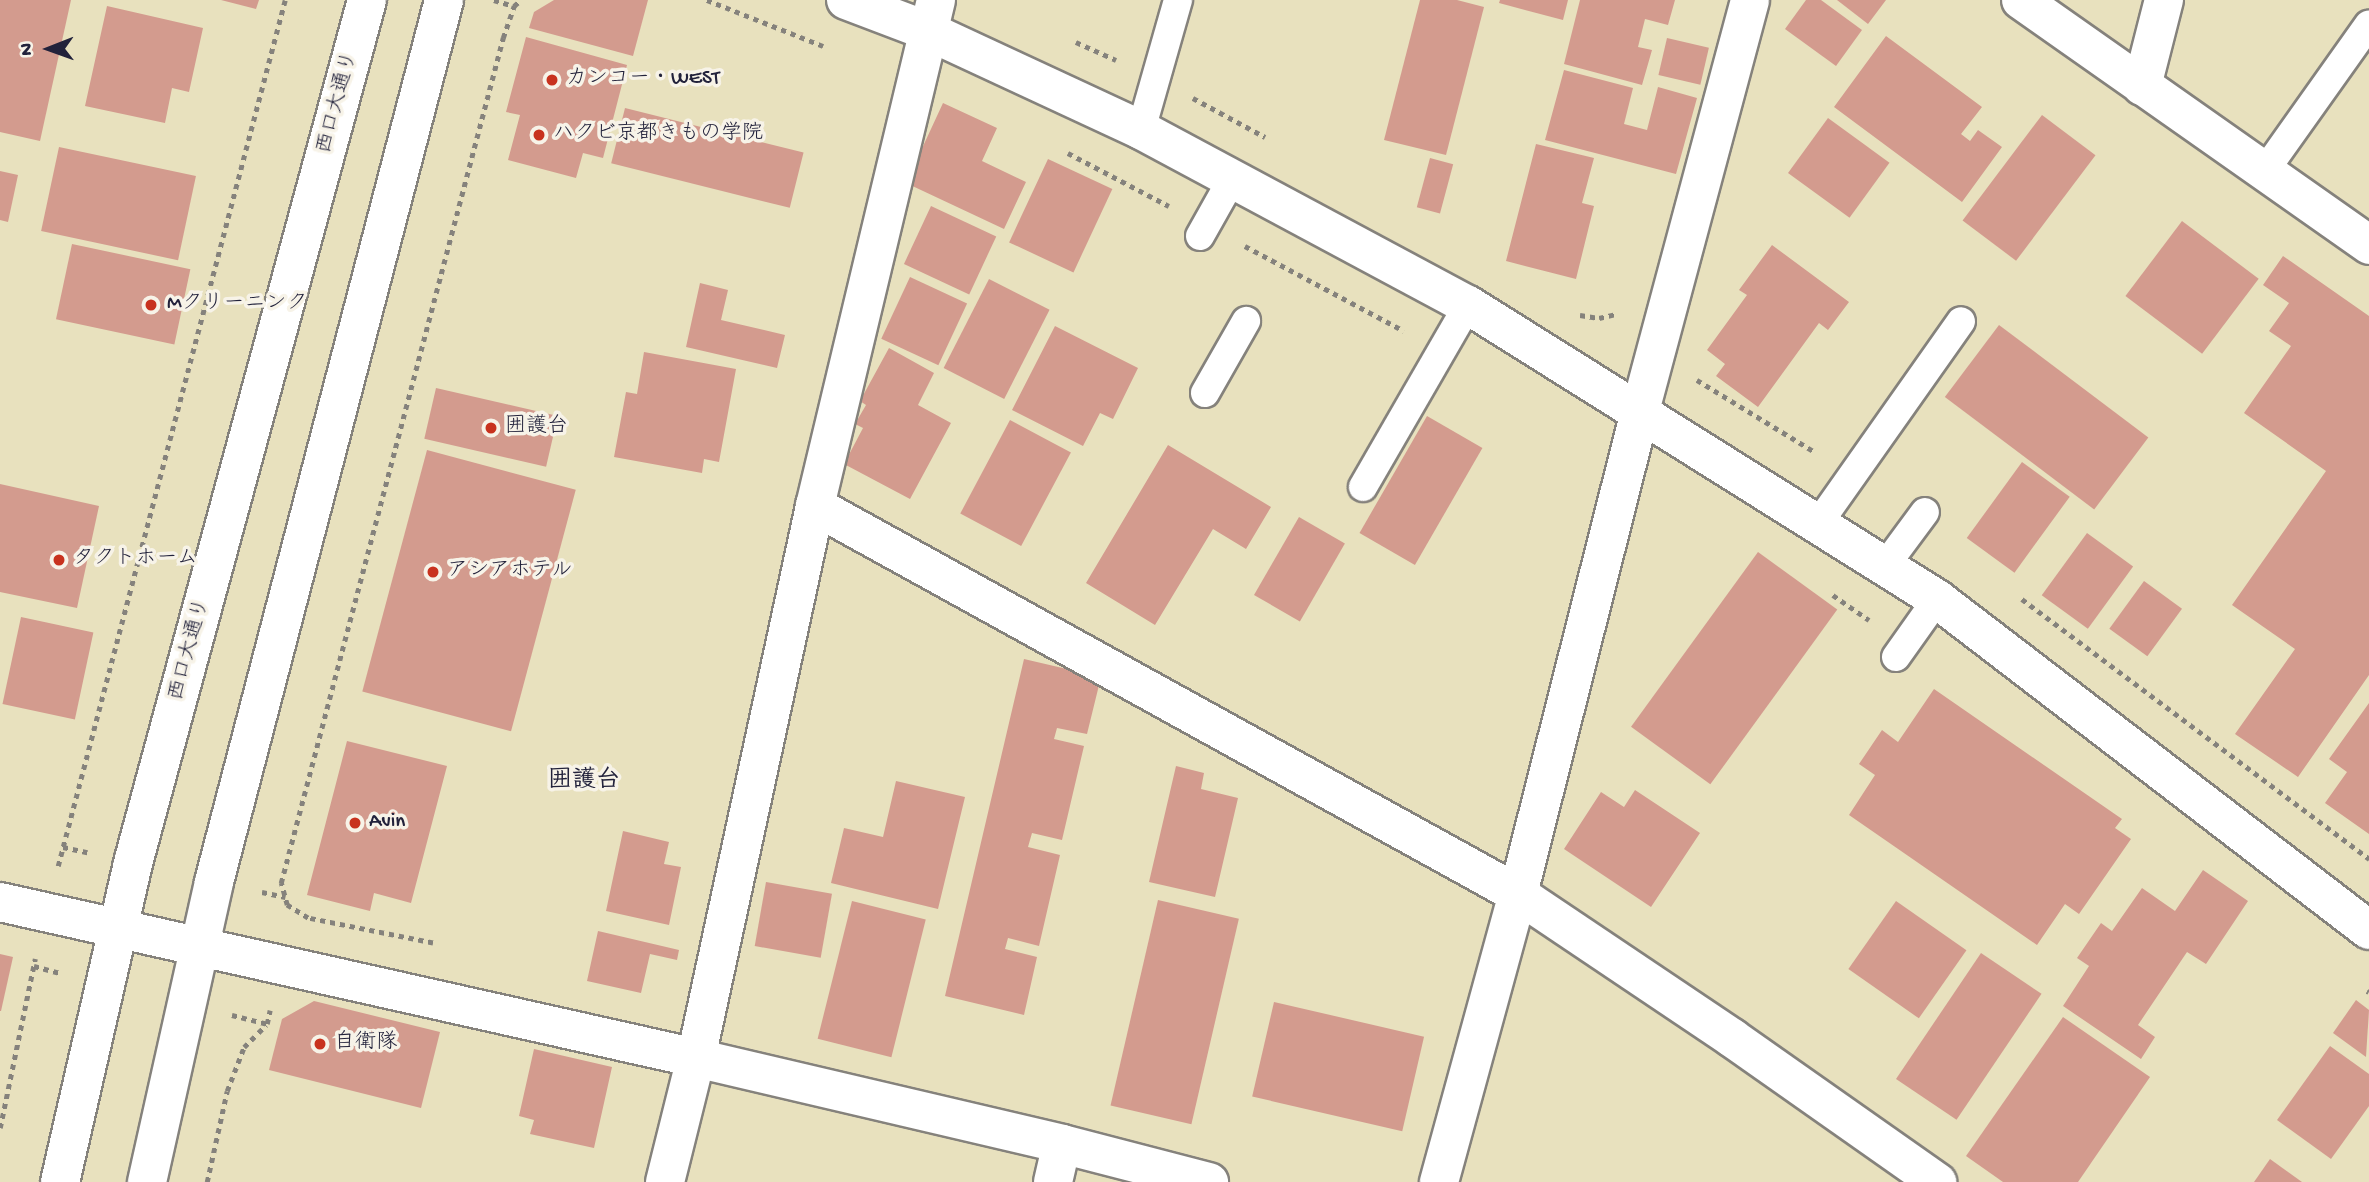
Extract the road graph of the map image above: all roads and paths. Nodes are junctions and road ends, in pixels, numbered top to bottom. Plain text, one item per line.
1 (285, 0) edge
2 (366, 0) edge
3 (444, 0) edge
4 (494, 0) edge
5 (521, 0) edge
6 (707, 0) edge
7 (846, 0) edge
8 (1178, 0) edge
9 (1750, 0) edge
10 (2021, 0) edge
11 (2164, 0) edge
12 (514, 6) junction
13 (932, 16) edge
14 (2369, 24) edge
15 (830, 48) dead end
16 (2142, 86) junction
17 (1141, 130) junction
18 (1062, 150) dead end
19 (2264, 172) junction
20 (1232, 179) junction
21 (1203, 230) junction
22 (2369, 245) edge
23 (1468, 306) junction
24 (1246, 321) dead end
25 (1961, 321) dead end
26 (1442, 351) junction
27 (1205, 393) dead end
28 (1640, 411) junction
29 (1363, 487) dead end
30 (815, 506) junction
31 (1925, 512) dead end
32 (1818, 524) junction
33 (1885, 566) junction
34 (1827, 590) dead end
35 (1937, 599) junction
36 (1900, 651) joint
37 (1518, 894) junction
38 (0, 902) edge
39 (45, 912) junction
40 (118, 929) junction
41 (2369, 930) edge
42 (433, 943) dead end
43 (200, 947) junction
44 (267, 1024) dead end
45 (695, 1058) junction
46 (0, 1128) edge
47 (1062, 1144) junction
48 (1886, 1166) edge
49 (60, 1182) edge
50 (147, 1182) edge
51 (208, 1182) edge
52 (665, 1182) edge
53 (1053, 1182) edge
54 (1209, 1182) edge
55 (1438, 1182) edge
56 (1937, 1182) edge

1 - 39 path
2 - 40 street, 西口大通り
3 - 43 street
4 - 12 path
5 - 12 path
6 - 15 path
7 - 13 street
8 - 17 lane
9 - 28 street
10 - 16 street
11 - 16 street
12 - 42 path
13 - 17 street
13 - 30 street
14 - 19 lane
16 - 19 street
17 - 20 street
18 - 21 path
19 - 22 street
20 - 21 lane
20 - 23 street
21 - 26 path
23 - 26 lane
23 - 28 street
24 - 27 lane
25 - 32 lane
26 - 29 lane
28 - 32 street
28 - 37 street
30 - 37 street
30 - 45 street
31 - 33 lane
32 - 33 street
33 - 35 street
34 - 36 path
35 - 36 lane
35 - 41 street
37 - 48 street
37 - 55 street
38 - 39 street
39 - 40 street
39 - 46 path
40 - 43 street
40 - 49 street, 西口大通り
43 - 45 street
43 - 50 street
44 - 51 path
45 - 47 street
45 - 52 street
47 - 53 street
47 - 54 street
48 - 56 street

